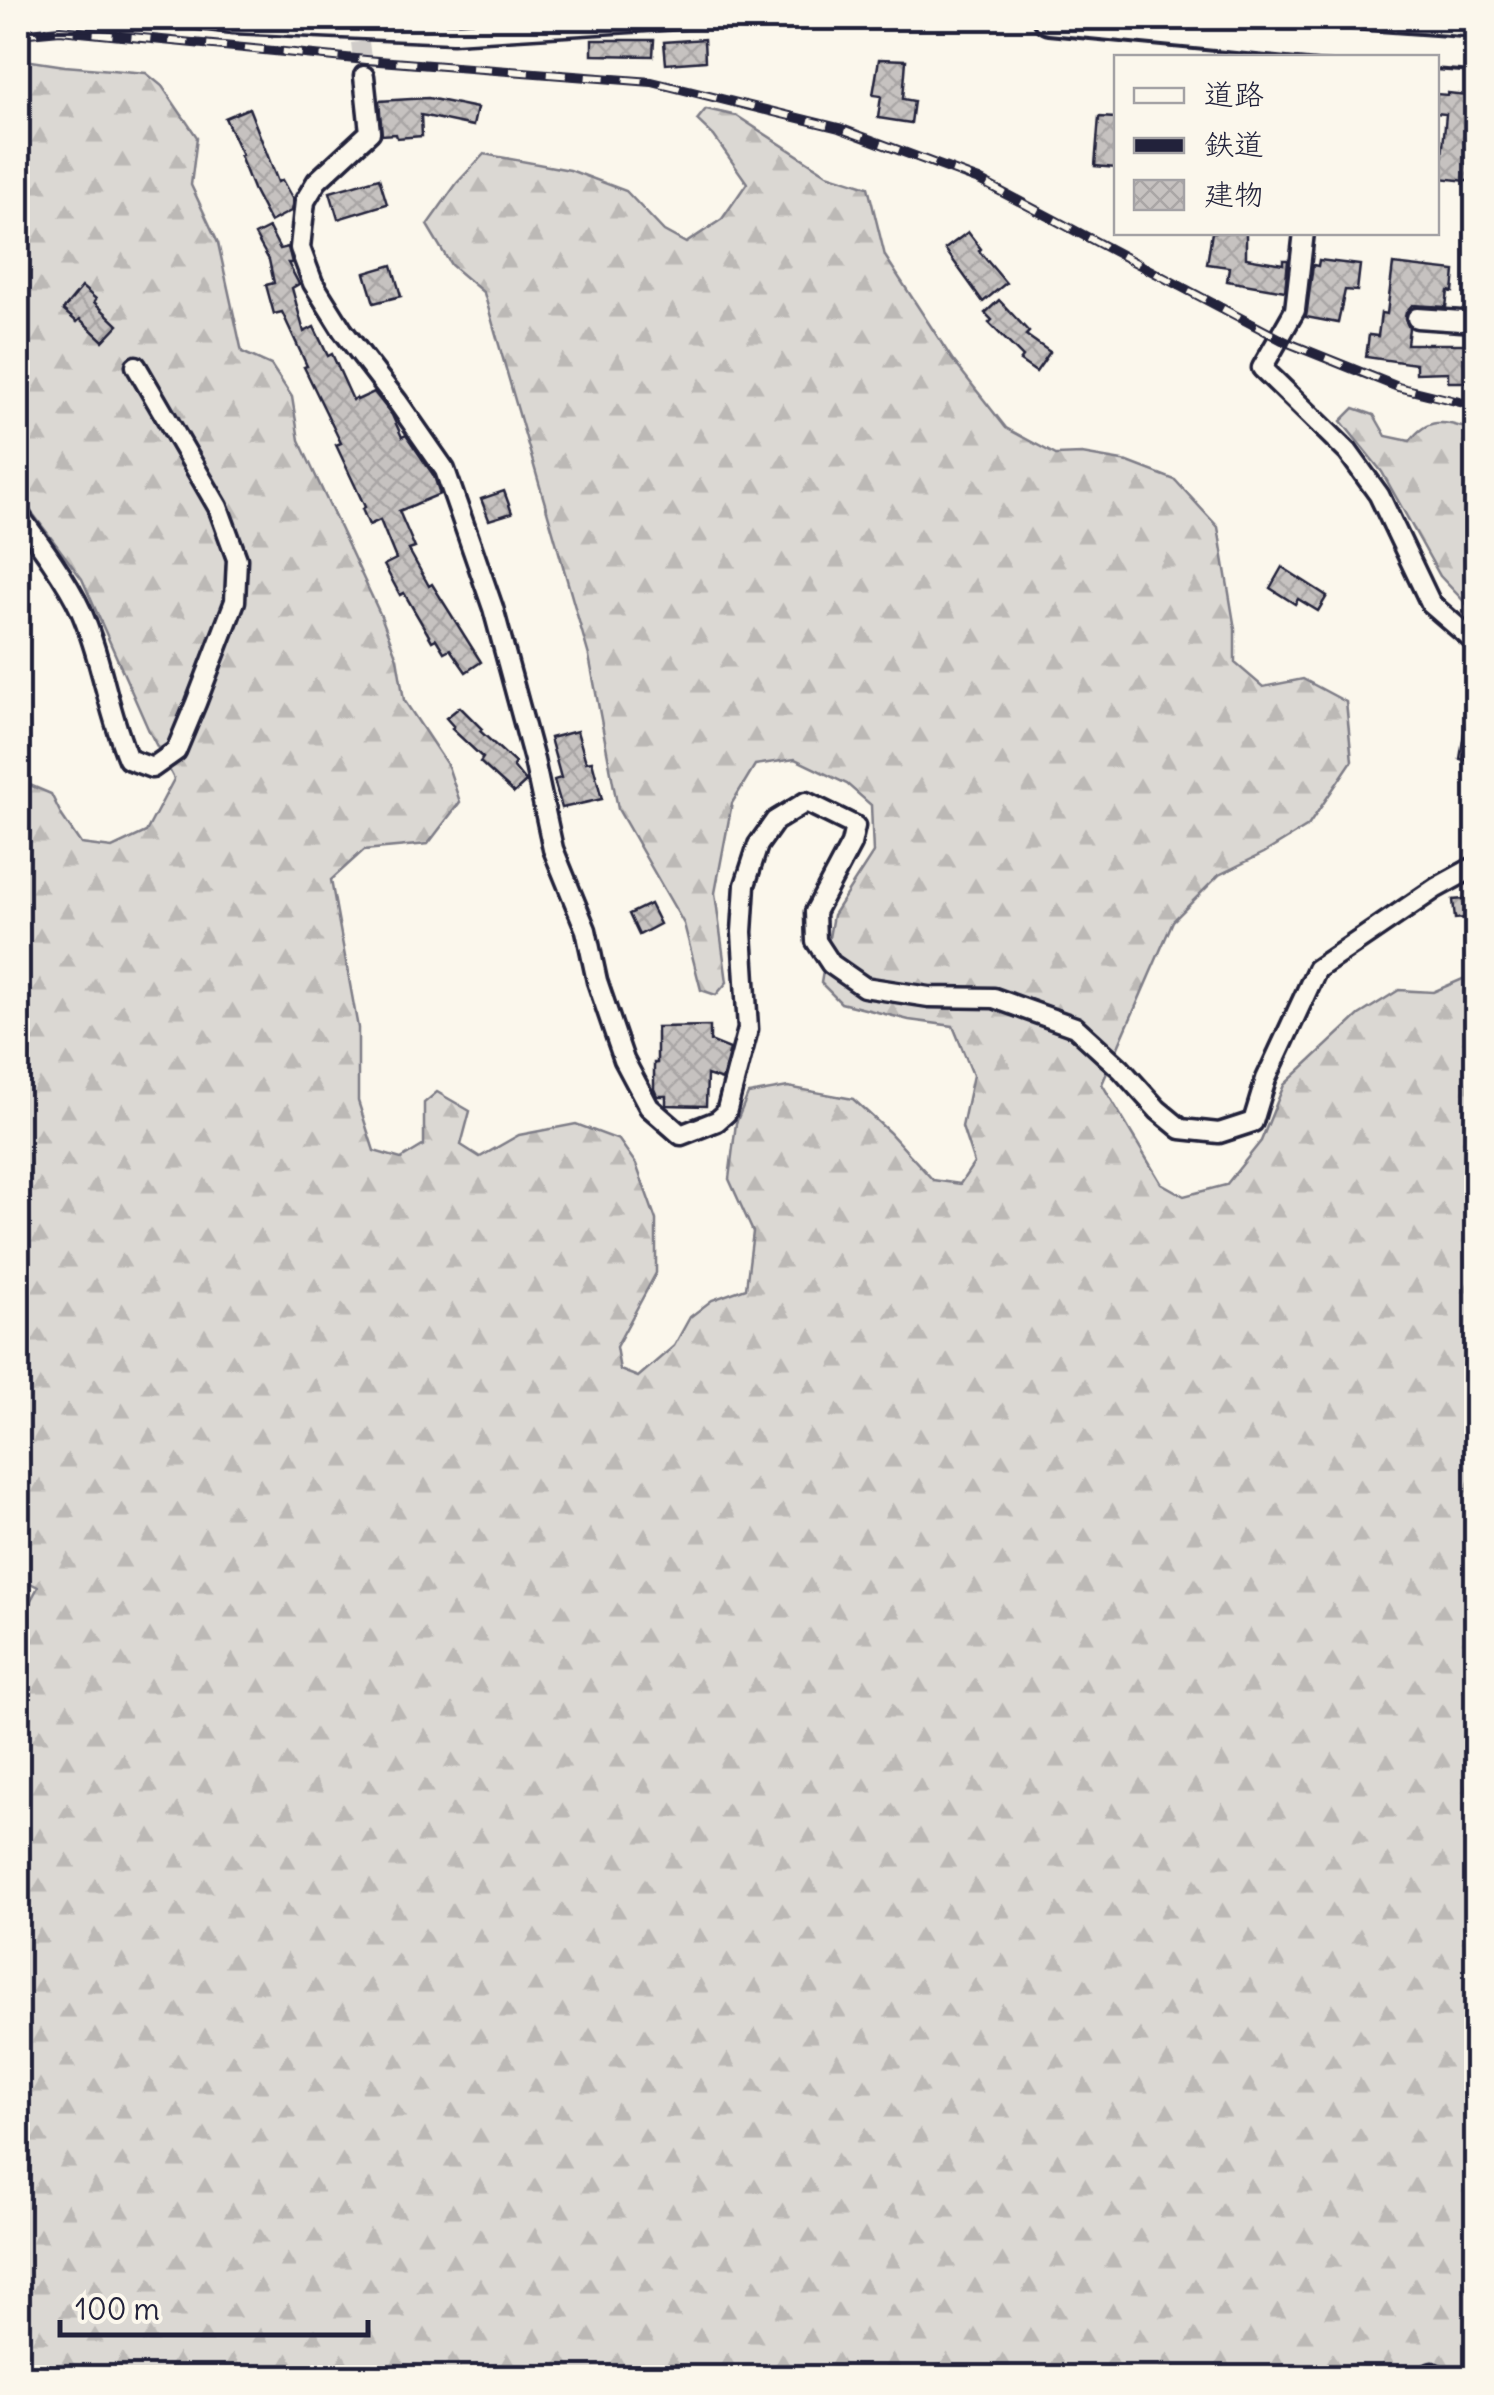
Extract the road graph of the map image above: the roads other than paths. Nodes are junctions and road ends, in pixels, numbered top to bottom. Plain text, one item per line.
1 (193, 18) edge
2 (694, 18) edge
3 (1050, 18) edge
4 (1319, 51) edge
5 (1476, 55) edge
6 (364, 76) tunnel mouth
7 (1304, 235) edge
8 (1417, 318) dead end
9 (1476, 322) edge
10 (136, 366) dead end
11 (18, 514) edge
12 (1476, 643) edge
13 (1476, 866) edge
14 (1423, 2378) edge
15 (1442, 2378) edge

1 - 2 street
3 - 4 highway
4 - 5 highway
6 - 13 street
7 - 12 street
8 - 9 street
10 - 11 street
14 - 15 street

